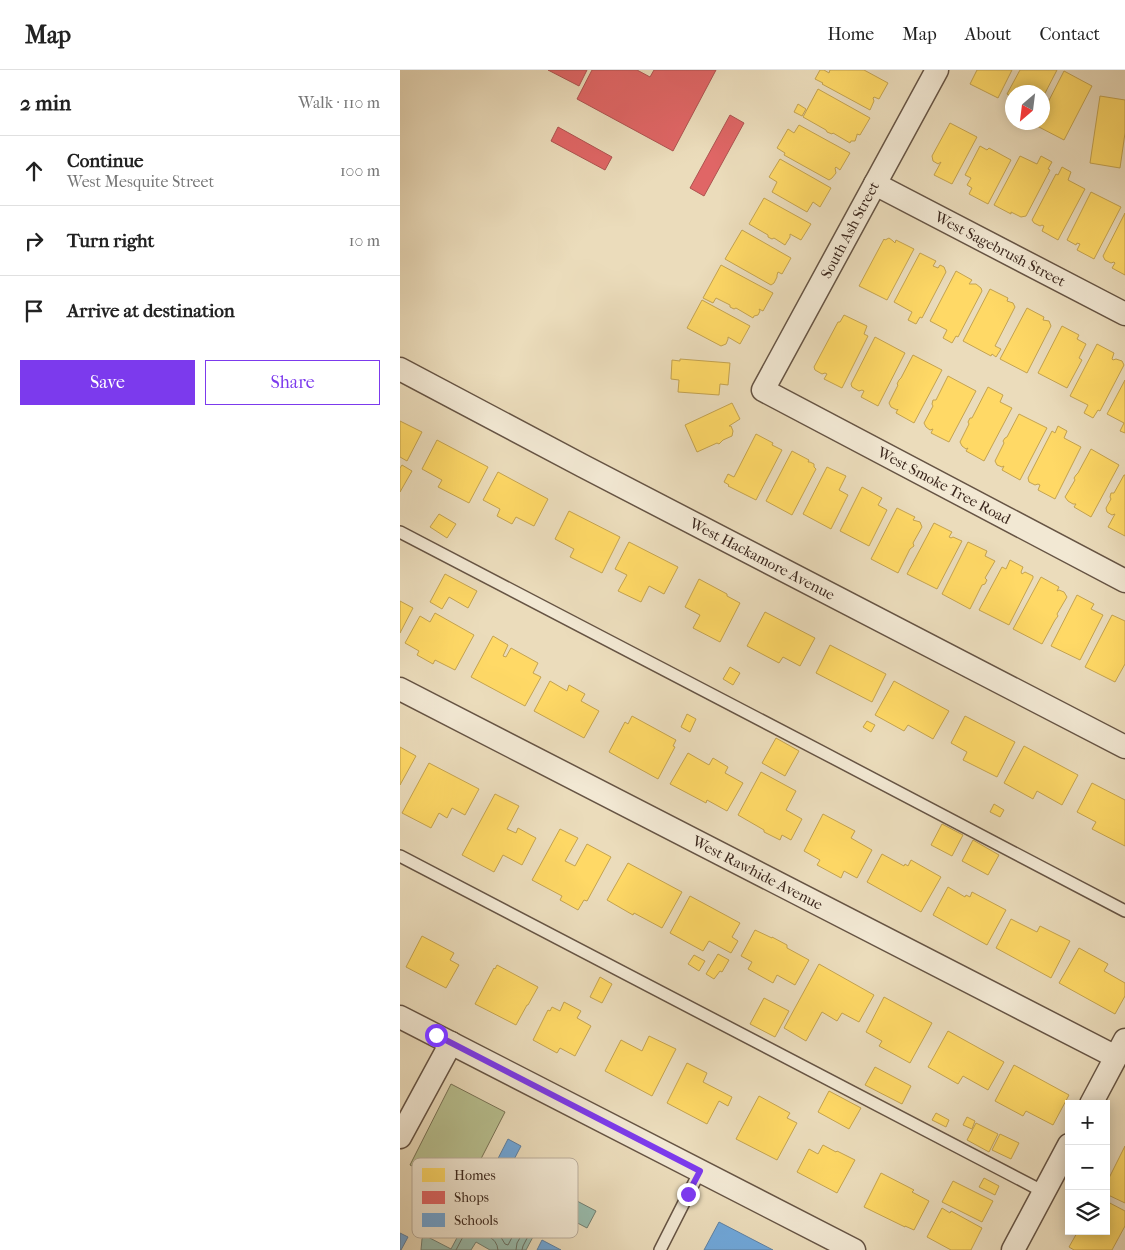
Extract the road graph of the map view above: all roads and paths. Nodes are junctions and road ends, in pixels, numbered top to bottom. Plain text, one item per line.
1 (937, 70) edge
2 (875, 184) junction
3 (1125, 314) edge
4 (400, 369) edge
5 (763, 390) joint
6 (400, 532) edge
7 (1125, 581) edge
8 (400, 689) edge
9 (1125, 747) edge
10 (400, 856) edge
11 (1125, 912) edge
12 (400, 1017) edge
13 (451, 1043) junction
14 (1120, 1048) edge
15 (1093, 1100) edge
16 (400, 1138) edge
17 (1065, 1153) edge
18 (700, 1171) junction
19 (1044, 1192) junction
20 (660, 1250) edge
21 (854, 1250) edge
22 (1013, 1250) edge

1 - 2 street, South Ash Street
2 - 3 street, West Sagebrush Street
2 - 5 street, South Ash Street
4 - 9 street, West Hackamore Avenue
5 - 7 street, West Smoke Tree Road
6 - 11 lane
8 - 14 street, West Rawhide Avenue
10 - 19 lane
12 - 13 street
13 - 16 street
13 - 18 street
14 - 15 street
17 - 19 street
18 - 20 lane
18 - 21 street
19 - 22 street

